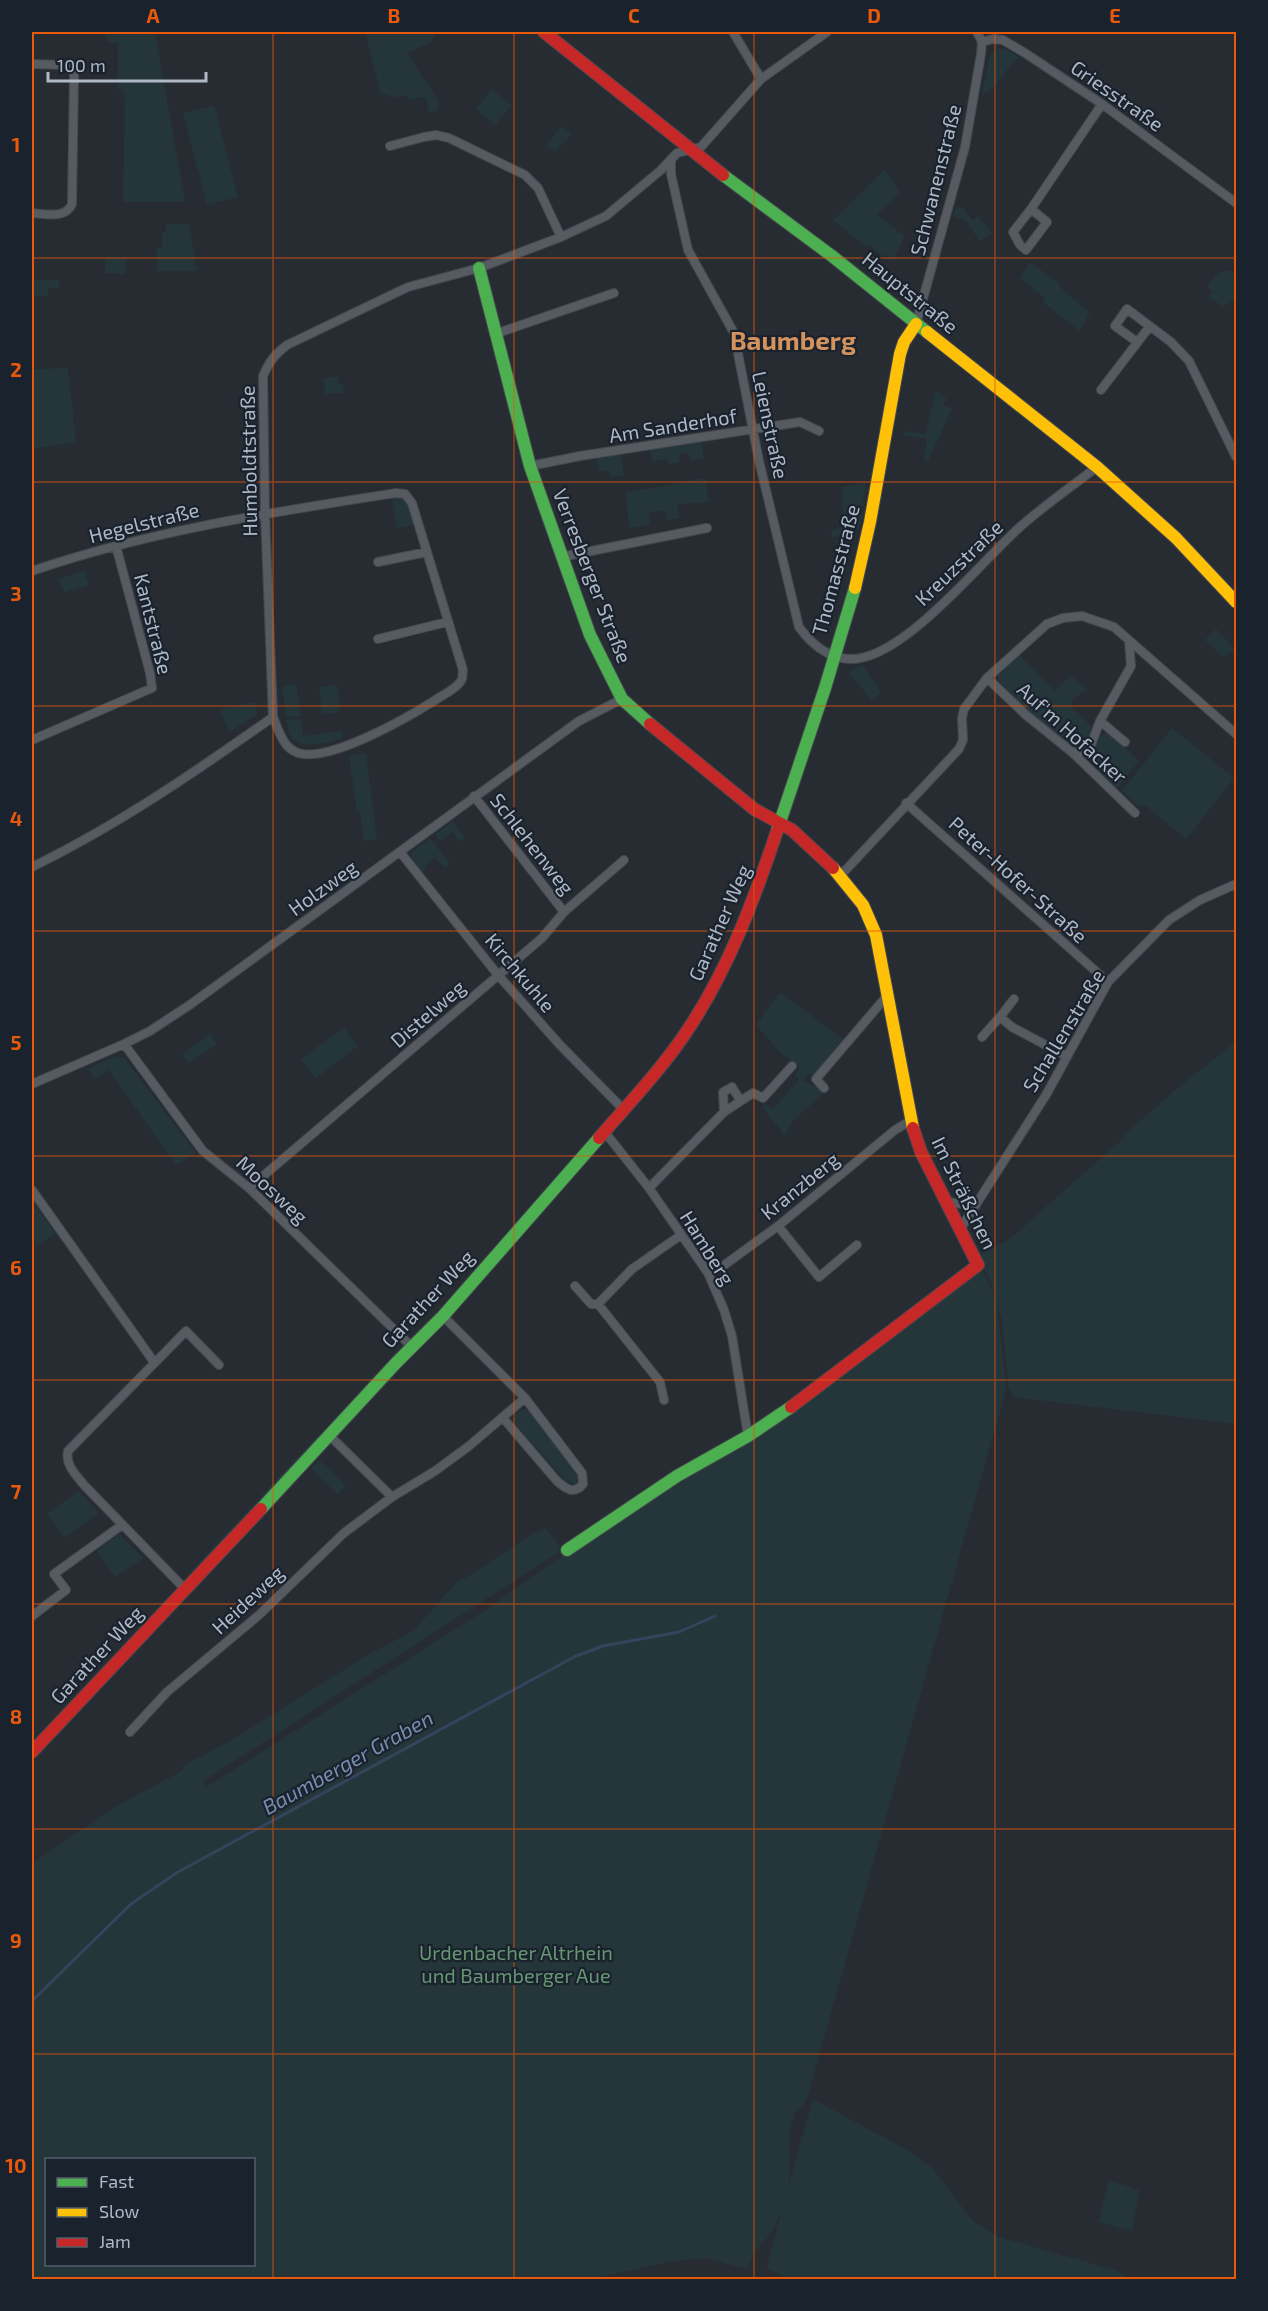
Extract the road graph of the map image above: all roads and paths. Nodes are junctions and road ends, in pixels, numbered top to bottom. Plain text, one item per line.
1 (544, 32) edge
2 (733, 32) edge
3 (827, 32) edge
4 (977, 32) edge
5 (982, 42) junction
6 (32, 64) edge
7 (762, 79) junction
8 (1102, 104) junction
9 (390, 146) dead end
10 (688, 150) junction
11 (671, 159) junction
12 (1236, 203) edge
13 (1031, 209) junction
14 (32, 213) edge
15 (561, 237) junction
16 (479, 268) junction
17 (614, 293) dead end
18 (916, 324) junction
19 (1150, 326) junction
20 (495, 334) junction
21 (1137, 342) junction
22 (1101, 390) dead end
23 (753, 430) junction
24 (819, 431) dead end
25 (1236, 457) edge
26 (530, 466) junction
27 (1097, 467) junction
28 (265, 513) junction
29 (707, 528) dead end
30 (116, 546) junction
31 (427, 552) junction
32 (561, 557) junction
33 (378, 562) dead end
34 (32, 571) edge
35 (1236, 602) edge
36 (447, 621) junction
37 (378, 639) dead end
38 (1129, 641) junction
39 (834, 656) junction
40 (1148, 657) junction
41 (1131, 666) junction
42 (987, 678) junction
43 (622, 699) junction
44 (273, 717) junction
45 (1100, 721) junction
46 (1236, 734) edge
47 (32, 740) edge
48 (1125, 742) dead end
49 (1089, 750) junction
50 (1073, 753) junction
51 (1092, 771) junction
52 (474, 796) junction
53 (906, 803) junction
54 (1135, 813) dead end
55 (781, 824) junction
56 (400, 852) junction
57 (624, 860) dead end
58 (32, 867) edge
59 (841, 875) junction
60 (1236, 884) edge
61 (564, 912) junction
62 (498, 975) junction
63 (1108, 982) junction
64 (886, 997) junction
65 (1014, 999) dead end
66 (1000, 1017) junction
67 (982, 1037) dead end
68 (124, 1044) junction
69 (1066, 1056) junction
70 (792, 1066) dead end
71 (32, 1084) edge
72 (824, 1088) dead end
73 (740, 1100) junction
74 (623, 1109) junction
75 (724, 1112) junction
76 (910, 1122) junction
77 (604, 1131) junction
78 (249, 1188) junction
79 (649, 1188) junction
80 (32, 1190) edge
81 (947, 1201) junction
82 (977, 1202) junction
83 (778, 1226) junction
84 (961, 1228) junction
85 (681, 1235) junction
86 (857, 1245) dead end
87 (708, 1273) junction
88 (575, 1286) dead end
89 (598, 1304) junction
90 (443, 1316) junction
91 (412, 1347) junction
92 (154, 1362) junction
93 (219, 1365) dead end
94 (525, 1398) junction
95 (664, 1400) dead end
96 (503, 1418) junction
97 (330, 1436) junction
98 (748, 1436) junction
99 (392, 1497) junction
100 (122, 1525) junction
101 (567, 1550) dead end
102 (185, 1589) junction
103 (32, 1616) edge
104 (130, 1732) dead end
105 (32, 1752) edge

1 - 10 street, Hauptstraße
2 - 7 street
3 - 7 street, Humboldtstraße
4 - 5 street
5 - 8 street, Griesstraße
5 - 18 street, Schwanenstraße
6 - 14 street
7 - 10 street, Humboldtstraße
8 - 12 street, Griesstraße
8 - 13 street
9 - 15 street
10 - 11 street, Humboldtstraße
10 - 18 street, Hauptstraße
11 - 15 street, Humboldtstraße
11 - 23 street, Leienstraße
13 - 13 street
15 - 16 street, Humboldtstraße
16 - 20 street, Verresberger Straße
16 - 28 street, Humboldtstraße
17 - 20 street
18 - 27 street, Hauptstraße
18 - 39 street, Thomasstraße
19 - 21 street
19 - 21 street
19 - 25 street
20 - 26 street, Verresberger Straße
21 - 22 street
23 - 24 street, Am Sanderhof
23 - 26 street, Am Sanderhof
23 - 39 street, Leienstraße
26 - 32 street, Verresberger Straße
27 - 35 street, Hauptstraße
27 - 39 street, Kreuzstraße
28 - 30 street, Hegelstraße
28 - 31 street, Hegelstraße
28 - 44 street, Humboldtstraße
29 - 32 street
30 - 34 street, Hegelstraße
30 - 47 street, Kantstraße
31 - 33 street
31 - 36 street
32 - 43 street, Verresberger Straße
36 - 37 street
36 - 44 street
38 - 40 street
38 - 41 street
38 - 42 street
39 - 55 street, Thomasstraße
40 - 41 street
40 - 46 street
41 - 45 street
42 - 50 street, Auf'm Hofacker
42 - 53 street
43 - 52 street, Holzweg
43 - 55 street, Verresberger Straße
44 - 58 street
45 - 48 street
45 - 49 street
49 - 50 street
49 - 51 street
50 - 51 street, Auf'm Hofacker
51 - 54 street, Auf'm Hofacker
52 - 56 street, Holzweg
52 - 61 street, Schlehenweg
53 - 59 street
53 - 63 street, Peter-Hofer-Straße
55 - 59 street, Im Sträßchen
55 - 74 street, Garather Weg
56 - 62 street, Kirchkuhle
56 - 68 street, Holzweg
57 - 61 street, Distelweg
59 - 64 street, Im Sträßchen
60 - 63 street, Schallenstraße
61 - 62 street, Distelweg
62 - 74 street, Kirchkuhle
62 - 78 street, Distelweg
63 - 69 street, Schallenstraße
64 - 72 street
64 - 76 street, Im Sträßchen
65 - 66 street
66 - 67 street
66 - 69 street
68 - 71 street, Holzweg
68 - 78 street, Moosweg
69 - 82 street, Schallenstraße
70 - 73 street
73 - 75 street
73 - 75 street
74 - 77 street, Garather Weg
75 - 79 street
76 - 81 street, Im Sträßchen
76 - 83 street, Kranzberg
77 - 79 street, Hamberg
77 - 90 street, Garather Weg
78 - 91 street, Moosweg
79 - 85 street, Hamberg
80 - 92 street
81 - 82 street
81 - 84 street, Im Sträßchen
82 - 84 street, Schallenstraße
83 - 86 street
83 - 87 street, Kranzberg
84 - 98 street, Im Sträßchen
85 - 87 street, Hamberg
85 - 89 street
87 - 98 street, Hamberg
88 - 89 street
89 - 95 street
90 - 91 street, Garather Weg
90 - 94 street
91 - 97 street, Garather Weg
92 - 93 street
92 - 100 street
94 - 96 street, Heideweg
94 - 96 street
96 - 99 street, Heideweg
97 - 99 street
97 - 102 street, Garather Weg
98 - 101 street, Im Sträßchen
99 - 104 street, Heideweg
100 - 102 street
100 - 103 street
102 - 105 street, Garather Weg

